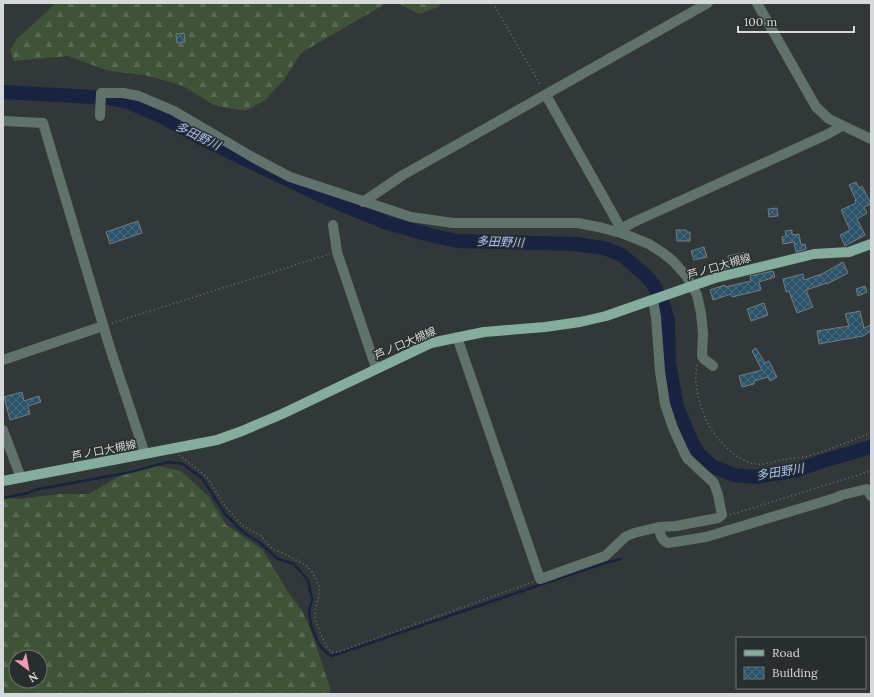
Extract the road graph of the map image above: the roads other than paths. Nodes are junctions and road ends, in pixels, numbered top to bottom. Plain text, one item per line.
1 (708, 3) edge
2 (757, 3) edge
3 (546, 95) junction
4 (100, 116) dead end
5 (3, 121) edge
6 (842, 126) junction
7 (871, 139) edge
8 (363, 202) junction
9 (333, 225) dead end
10 (623, 231) junction
11 (871, 244) edge
12 (692, 286) junction
13 (653, 301) junction
14 (103, 326) junction
15 (457, 337) junction
16 (3, 360) edge
17 (713, 366) dead end
18 (376, 368) junction
19 (3, 430) edge
20 (146, 454) junction
21 (21, 478) junction
22 (3, 481) edge
23 (871, 496) edge
24 (659, 527) junction

1 - 3 street
2 - 6 street
3 - 8 street
3 - 10 street
4 - 8 street
5 - 14 street
6 - 7 street
6 - 10 street
8 - 10 street
9 - 18 street
10 - 12 street
11 - 12 main road, 芦ノ口大槻線
12 - 13 main road, 芦ノ口大槻線
12 - 17 street
13 - 15 main road, 芦ノ口大槻線
13 - 24 street
14 - 16 street
14 - 20 street
15 - 18 main road, 芦ノ口大槻線
15 - 24 street
18 - 20 main road, 芦ノ口大槻線
19 - 21 street
20 - 21 main road, 芦ノ口大槻線
21 - 22 main road, 芦ノ口大槻線
23 - 24 street

